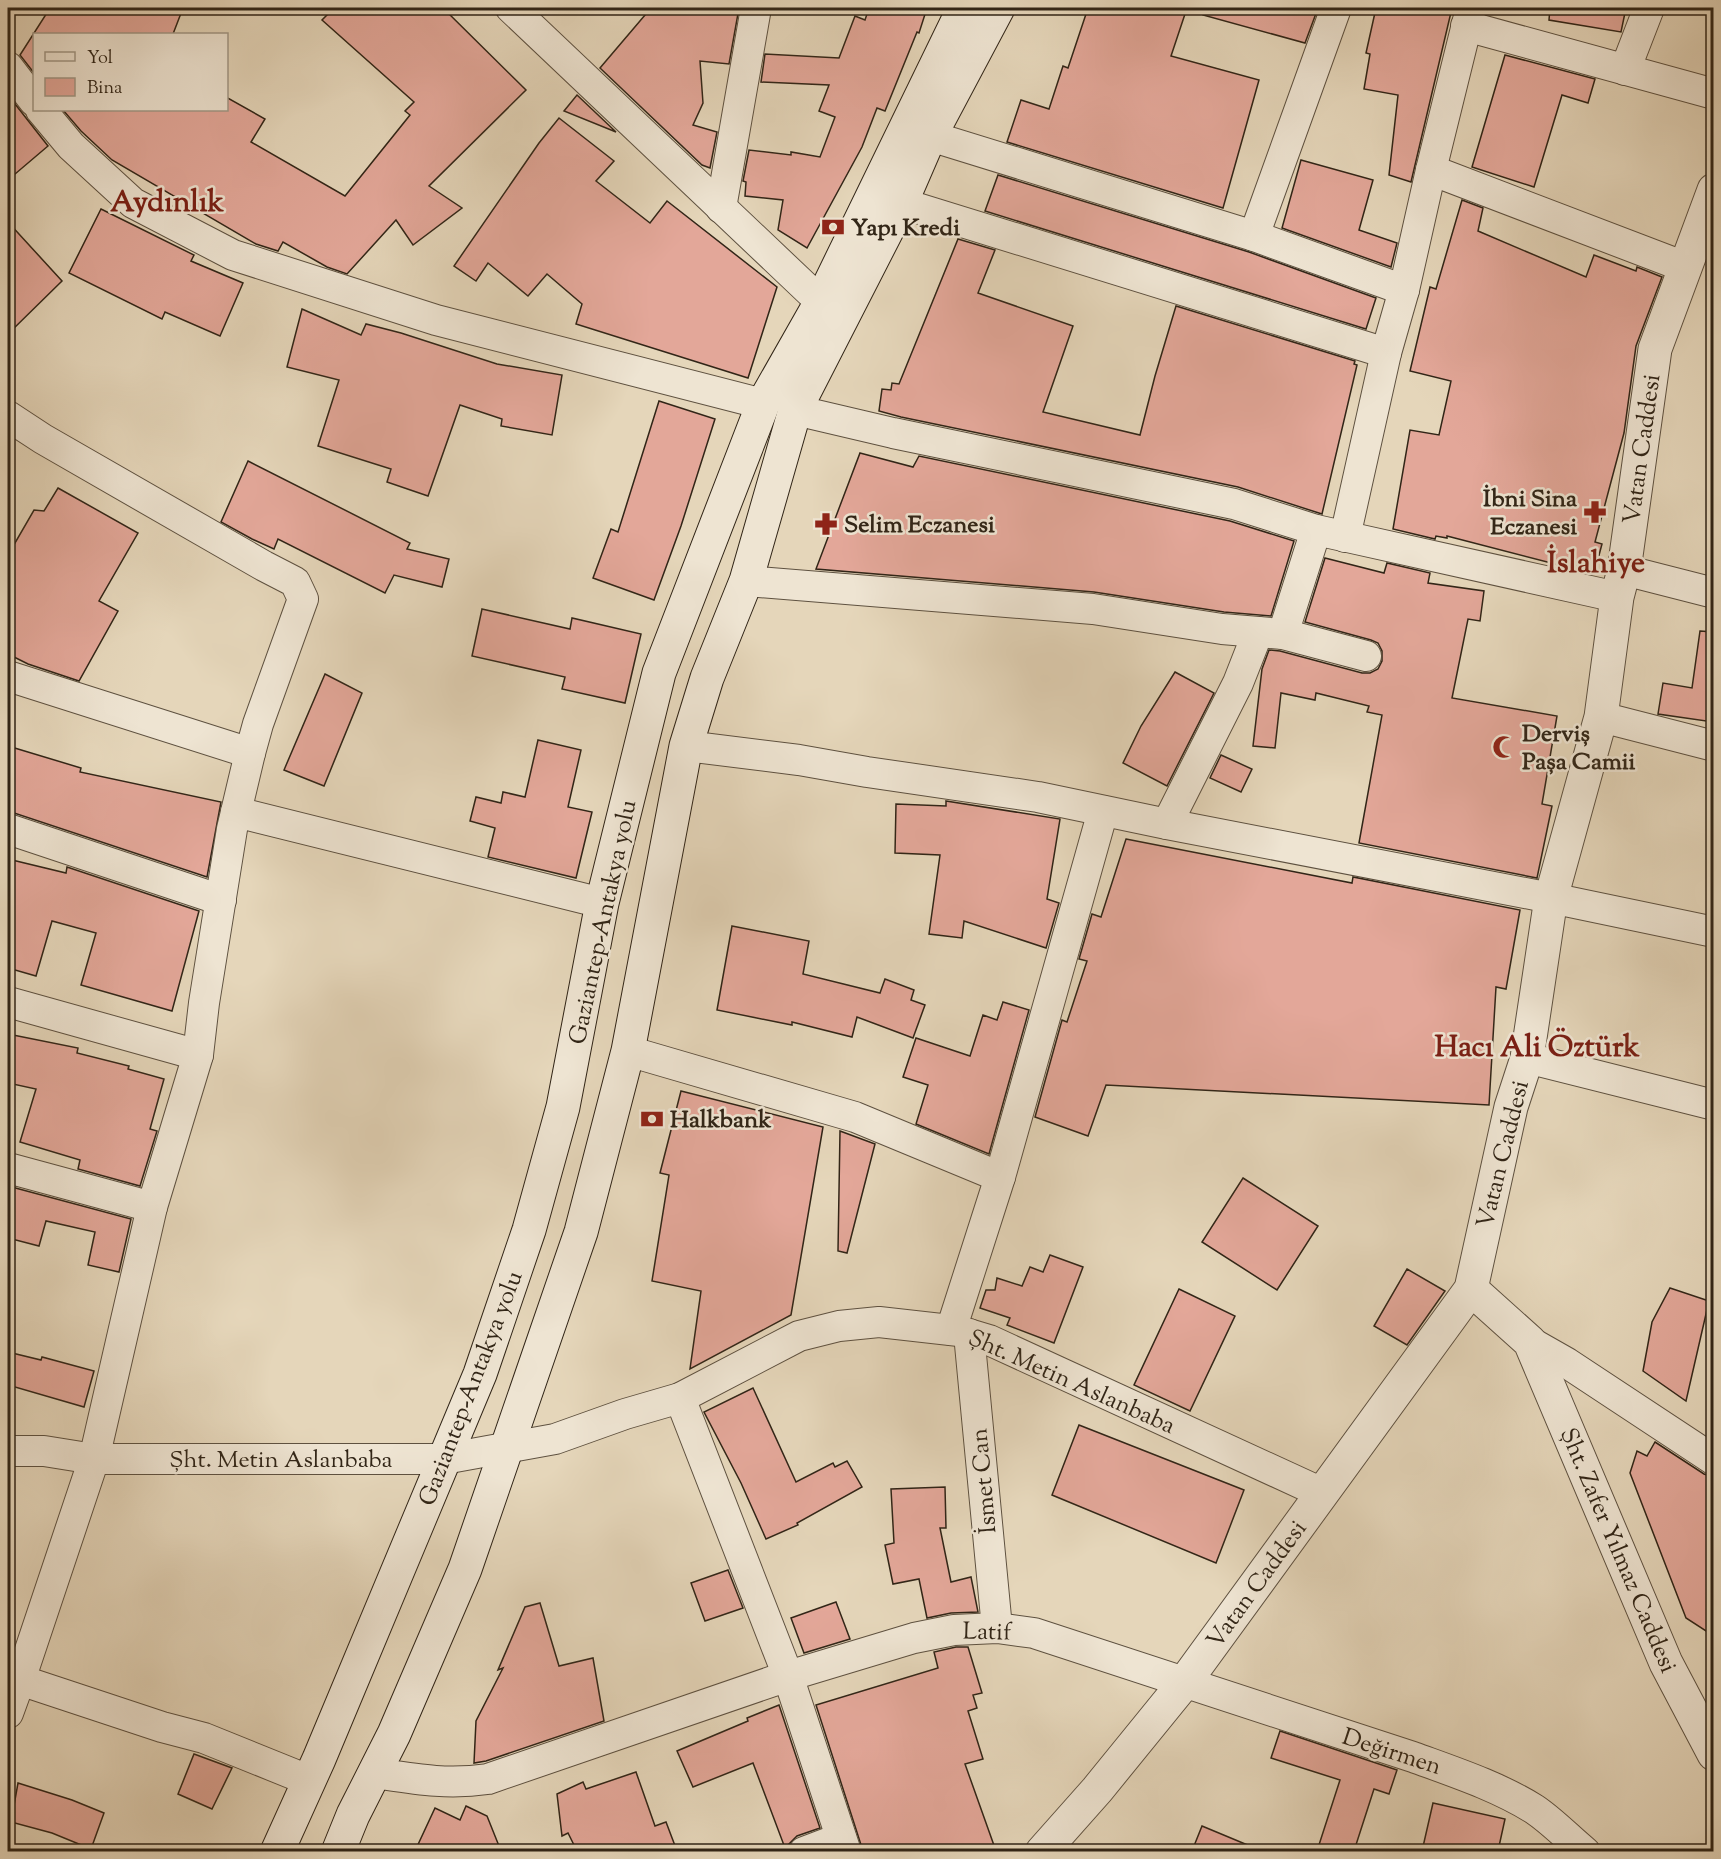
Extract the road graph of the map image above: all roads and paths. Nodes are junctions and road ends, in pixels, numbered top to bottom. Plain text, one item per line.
1 (756, 8) edge
2 (964, 8) edge
3 (998, 8) edge
4 (1336, 8) edge
5 (1649, 8) edge
6 (524, 12) edge
7 (1468, 17) edge
8 (8, 67) edge
9 (1624, 70) junction
10 (1713, 94) edge
11 (33, 100) edge
12 (42, 111) edge
13 (930, 136) junction
14 (1431, 170) junction
15 (1713, 192) edge
16 (901, 203) junction
17 (721, 208) junction
18 (1254, 236) junction
19 (1685, 267) junction
20 (1404, 290) junction
21 (821, 302) junction
22 (1386, 353) junction
23 (763, 404) junction
24 (795, 410) junction
25 (8, 416) edge
26 (1316, 530) junction
27 (1345, 537) junction
28 (746, 581) junction
29 (1620, 584) junction
30 (1713, 593) edge
31 (1270, 633) junction
32 (1366, 656) dead end
33 (8, 676) edge
34 (1601, 717) junction
35 (686, 746) junction
36 (1713, 746) edge
37 (250, 753) junction
38 (1103, 811) junction
39 (236, 812) junction
40 (1167, 824) junction
41 (8, 829) edge
42 (1551, 898) junction
43 (221, 900) junction
44 (602, 903) junction
45 (1713, 932) edge
46 (8, 1002) edge
47 (628, 1051) junction
48 (198, 1055) junction
49 (1527, 1058) junction
50 (1713, 1105) edge
51 (8, 1168) edge
52 (1000, 1177) junction
53 (152, 1207) junction
54 (1471, 1289) junction
55 (960, 1332) junction
56 (1530, 1342) junction
57 (680, 1398) junction
58 (507, 1447) junction
59 (8, 1451) edge
60 (94, 1459) junction
61 (444, 1459) junction
62 (1713, 1460) edge
63 (1322, 1493) junction
64 (998, 1628) junction
65 (788, 1676) junction
66 (14, 1681) edge
67 (1184, 1683) junction
68 (8, 1713) edge
69 (1713, 1754) edge
70 (375, 1773) junction
71 (308, 1780) junction
72 (843, 1845) edge
73 (277, 1851) edge
74 (338, 1851) edge
75 (804, 1851) edge
76 (1042, 1851) edge
77 (1585, 1851) edge

1 - 17 street
2 - 21 main road, Gaziantep-Antakya yolu
3 - 13 main road, Gaziantep-Antakya yolu
4 - 18 street
5 - 9 street
6 - 17 street
7 - 9 street
7 - 14 street
8 - 11 street
9 - 10 street
12 - 23 street
13 - 16 main road, Gaziantep-Antakya yolu
13 - 18 street
14 - 19 street
14 - 20 street
15 - 19 main road, Vatan Caddesi
16 - 22 street
16 - 24 main road, Gaziantep-Antakya yolu
17 - 21 street
18 - 20 street
19 - 29 main road, Vatan Caddesi
20 - 22 street
21 - 23 main road, Gaziantep-Antakya yolu
22 - 27 street
23 - 44 main road, Gaziantep-Antakya yolu
24 - 26 street
24 - 28 main road, Gaziantep-Antakya yolu
25 - 37 street
26 - 27 street
26 - 31 street
27 - 29 street
28 - 31 street
28 - 35 main road, Gaziantep-Antakya yolu
29 - 30 street
29 - 34 main road, Vatan Caddesi
31 - 32 street
31 - 40 street
33 - 37 street
34 - 36 street
34 - 42 main road, Vatan Caddesi
35 - 38 street
35 - 47 main road, Gaziantep-Antakya yolu
37 - 39 street
38 - 40 street
38 - 52 street
39 - 43 street
39 - 44 street
40 - 42 street
41 - 43 street
42 - 45 street
42 - 49 main road, Vatan Caddesi
43 - 48 street
44 - 61 main road, Gaziantep-Antakya yolu
46 - 48 street
47 - 52 street
47 - 58 main road, Gaziantep-Antakya yolu
48 - 53 street
49 - 50 street
49 - 54 main road, Vatan Caddesi
51 - 53 street
52 - 55 street
53 - 60 street
54 - 56 main road
54 - 63 main road, Vatan Caddesi
55 - 57 street, Şht. Metin Aslanbaba
55 - 63 street, Şht. Metin Aslanbaba
55 - 64 street, İsmet Can
56 - 62 street
56 - 69 main road, Şht. Zafer Yılmaz Caddesi
57 - 58 street, Şht. Metin Aslanbaba
57 - 65 street
58 - 61 street, Şht. Metin Aslanbaba
58 - 70 main road, Gaziantep-Antakya yolu
59 - 60 street, Şht. Metin Aslanbaba
60 - 61 street, Şht. Metin Aslanbaba
60 - 66 street
61 - 71 main road, Gaziantep-Antakya yolu
63 - 67 main road, Vatan Caddesi
64 - 65 street, Latif
64 - 67 street, Latif
65 - 70 street, Latif
65 - 72 street
66 - 68 street
66 - 71 street
67 - 76 main road, Vatan Caddesi
67 - 77 street, Değirmen
70 - 74 main road, Gaziantep-Antakya yolu
71 - 73 main road, Gaziantep-Antakya yolu
72 - 75 street

